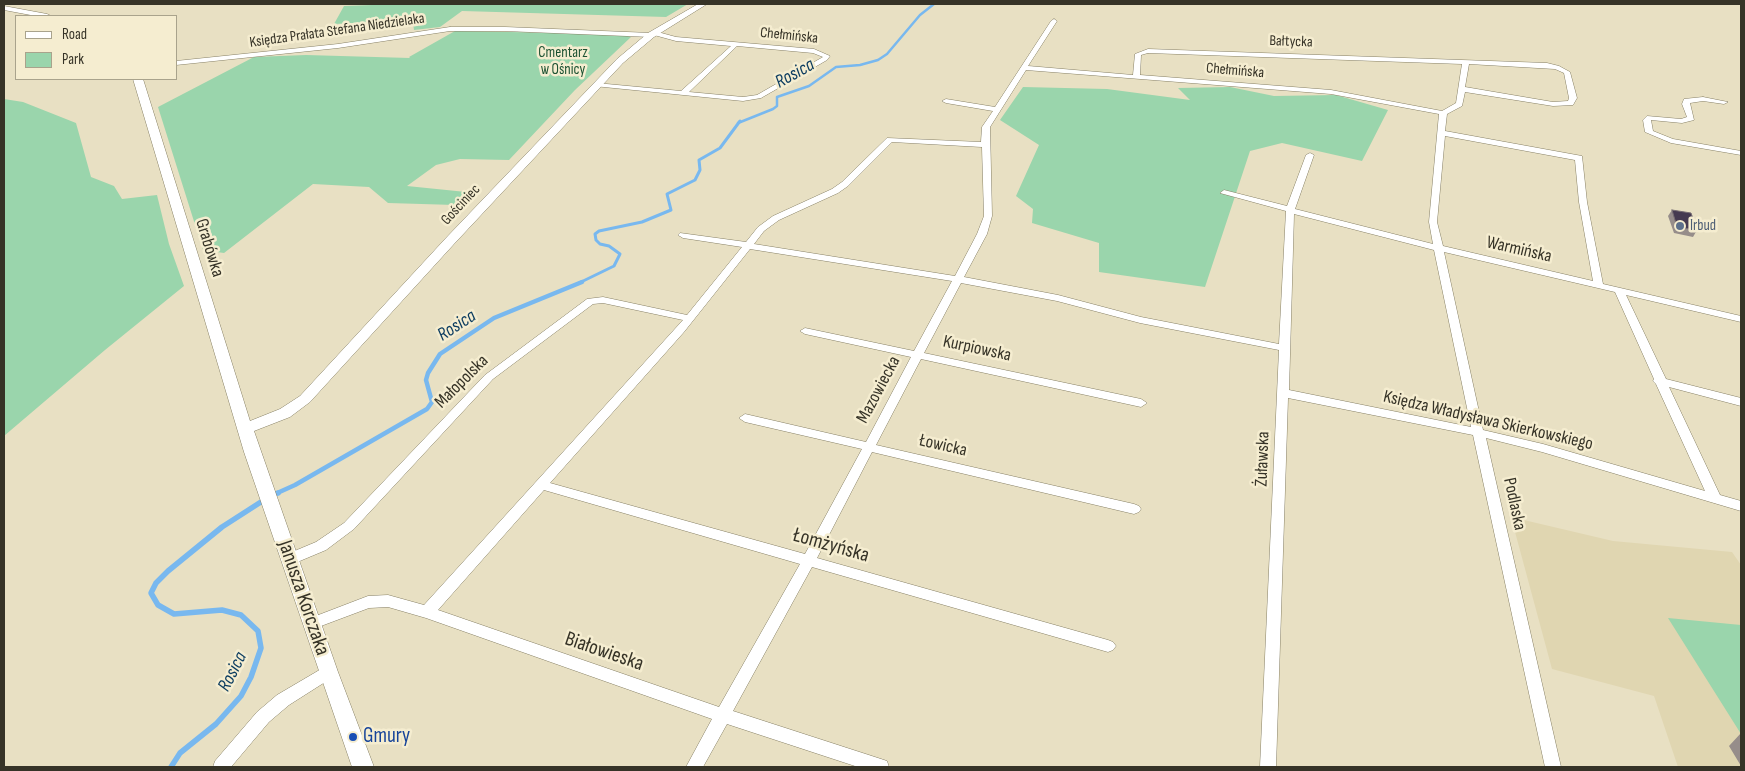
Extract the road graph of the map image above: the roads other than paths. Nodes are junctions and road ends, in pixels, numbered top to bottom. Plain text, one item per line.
1 (703, 4) edge
2 (4, 8) edge
3 (42, 15) edge
4 (1054, 21) dead end
5 (653, 34) junction
6 (735, 44) junction
7 (1466, 62) junction
8 (178, 63) edge
9 (1023, 68) junction
10 (1136, 77) junction
11 (138, 80) edge
12 (596, 85) junction
13 (1462, 89) junction
14 (682, 94) junction
15 (946, 102) dead end
16 (1724, 102) dead end
17 (996, 109) junction
18 (1443, 115) junction
19 (1442, 133) junction
20 (985, 145) junction
21 (1741, 153) edge
22 (1310, 155) dead end
23 (1224, 193) dead end
24 (1290, 210) junction
25 (683, 235) dead end
26 (747, 245) junction
27 (1439, 248) junction
28 (958, 279) junction
29 (1599, 286) junction
30 (1619, 290) junction
31 (690, 318) junction
32 (1741, 319) edge
33 (805, 331) dead end
34 (1284, 348) junction
35 (918, 354) junction
36 (1659, 381) junction
37 (1283, 393) junction
38 (1741, 402) edge
39 (1141, 403) dead end
40 (745, 418) dead end
41 (246, 428) junction
42 (1477, 432) junction
43 (869, 446) junction
44 (542, 486) junction
45 (1715, 499) junction
46 (1741, 506) edge
47 (1134, 509) dead end
48 (290, 560) junction
49 (810, 560) junction
50 (427, 612) junction
51 (313, 623) junction
52 (1108, 646) dead end
53 (328, 672) junction
54 (722, 715) junction
55 (221, 767) edge
56 (363, 767) edge
57 (694, 767) edge
58 (881, 767) edge
59 (1268, 767) edge
60 (1553, 767) edge

1 - 5 street, Gościniec
2 - 3 street
4 - 9 street, Mazowiecka
5 - 6 street, Chełmińska
5 - 8 street, Księdza Prałata Stefana Niedzielaka
5 - 12 street, Gościniec
6 - 14 street
6 - 14 street, Chełmińska
7 - 10 street, Bałtycka
7 - 13 street
7 - 13 street, Bałtycka
9 - 10 street, Chełmińska
9 - 17 street, Mazowiecka
10 - 18 street, Chełmińska
11 - 41 street, Grabówka
12 - 14 street, Chełmińska
12 - 41 street, Gościniec
13 - 18 street
15 - 17 street
16 - 21 street
17 - 20 street, Mazowiecka
18 - 19 street, Podlaska
19 - 27 street, Podlaska
19 - 29 street
20 - 26 street
20 - 28 street, Mazowiecka
22 - 24 street, Żuławska
23 - 24 street, Warmińska
24 - 27 street, Warmińska
24 - 34 street, Żuławska
25 - 26 street
26 - 28 street
26 - 31 street
27 - 29 street, Warmińska
27 - 42 street, Podlaska
28 - 34 street
28 - 35 street, Mazowiecka
29 - 30 street, Warmińska
30 - 32 street, Warmińska
30 - 36 street
31 - 44 street
31 - 48 street, Małopolska
33 - 35 street, Kurpiowska
34 - 37 street, Żuławska
35 - 39 street, Kurpiowska
35 - 43 street, Mazowiecka
36 - 38 street
36 - 45 street
37 - 42 street, Księdza Władysława Skierkowskiego
37 - 59 street, Żuławska
40 - 43 street, Łowicka
41 - 48 street, Janusza Korczaka
42 - 45 street, Księdza Władysława Skierkowskiego
42 - 60 street, Podlaska
43 - 47 street, Łowicka
43 - 49 street, Mazowiecka
44 - 49 street, Łomżyńska
44 - 50 street
45 - 46 street, Księdza Władysława Skierkowskiego
48 - 51 street, Janusza Korczaka
49 - 52 street, Łomżyńska
49 - 54 street, Mazowiecka
50 - 51 street, Białowieska
50 - 54 street, Białowieska
51 - 53 street, Janusza Korczaka
53 - 55 street
53 - 56 street, Janusza Korczaka
54 - 57 street, Mazowiecka
54 - 58 street, Białowieska

